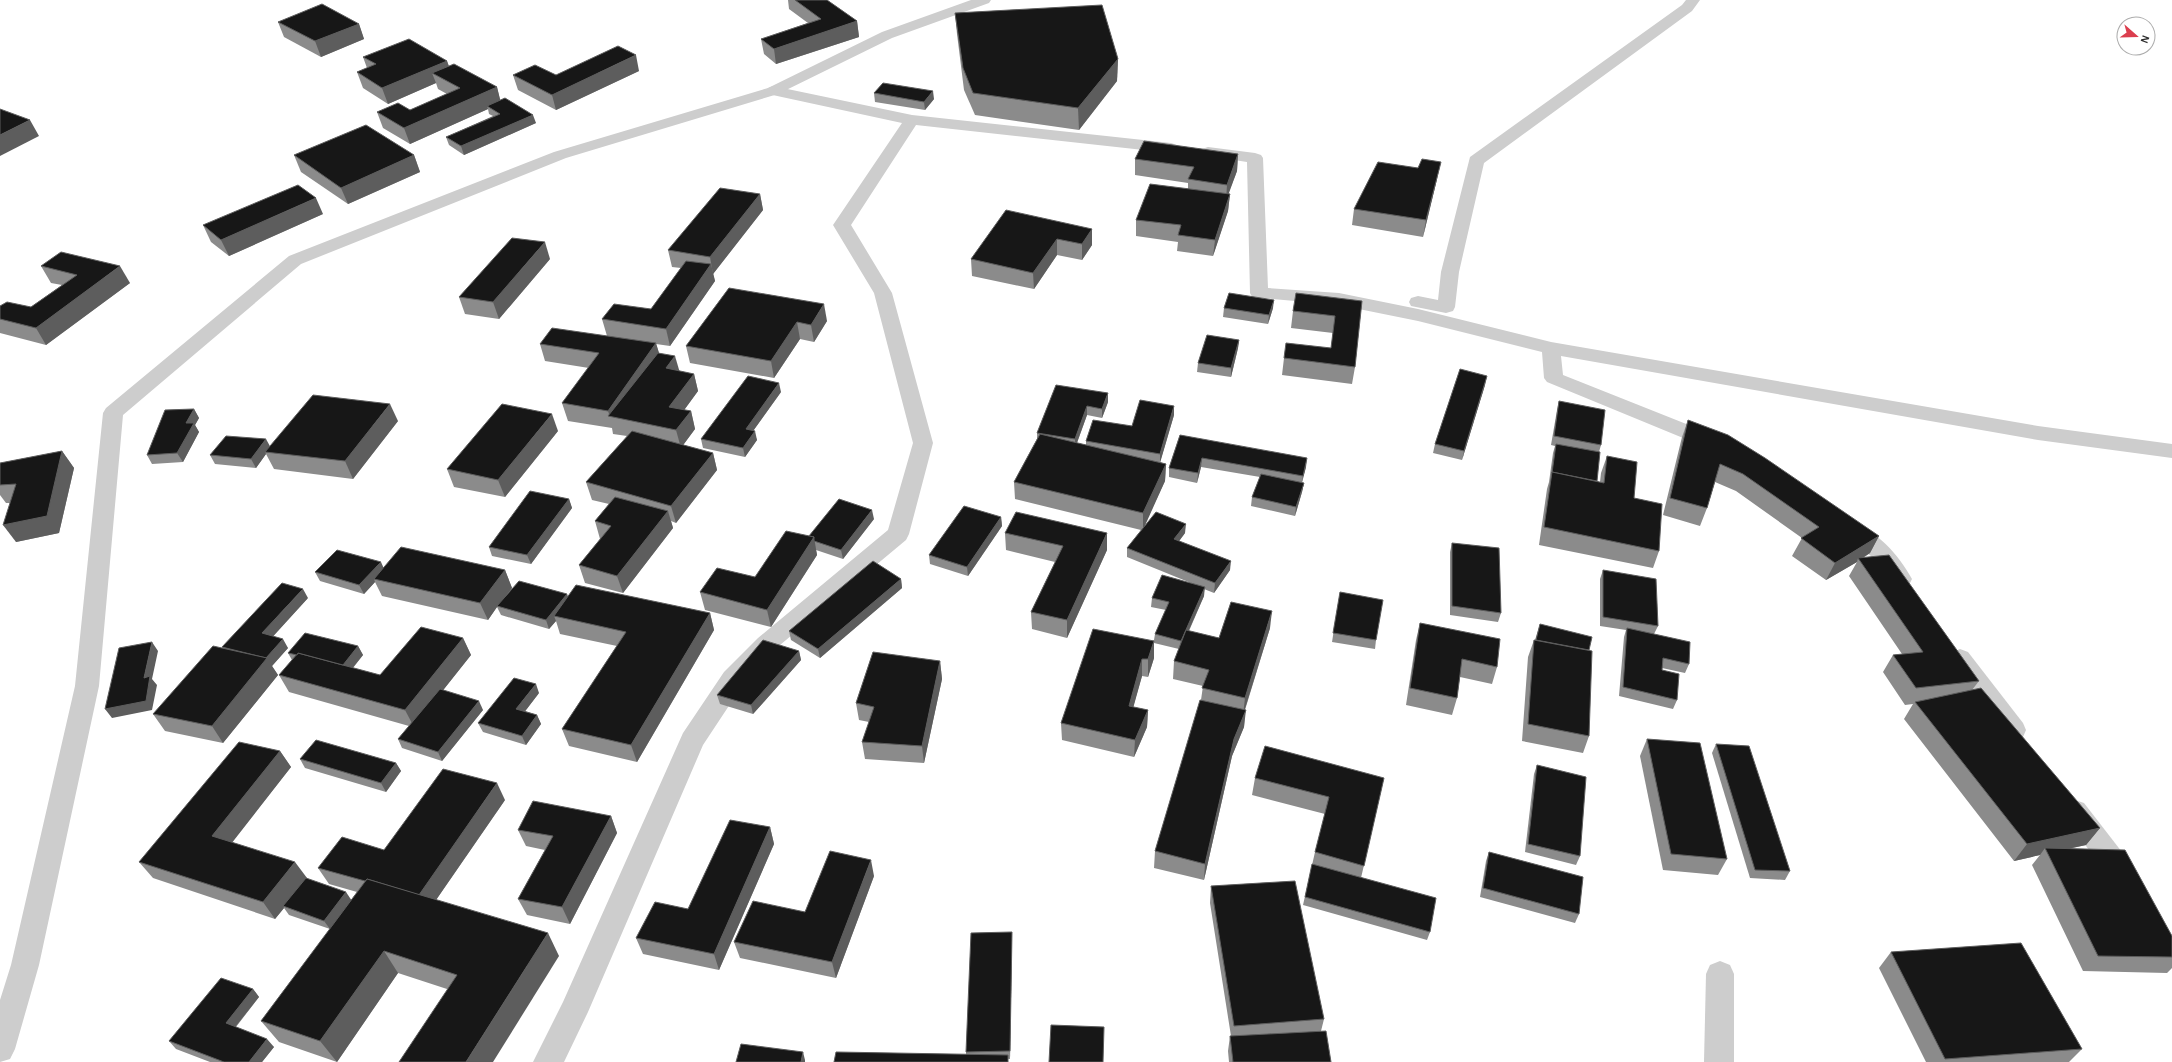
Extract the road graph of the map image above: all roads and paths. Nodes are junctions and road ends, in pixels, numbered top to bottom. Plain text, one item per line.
1 (984, 0) edge
2 (1693, 0) edge
3 (773, 91) junction
4 (912, 120) junction
5 (1338, 299) junction
6 (1551, 348) junction
7 (1731, 450) edge
8 (2172, 452) edge
9 (1828, 515) edge
10 (1913, 595) edge
11 (1947, 640) edge
12 (2028, 748) edge
13 (2062, 793) edge
14 (2134, 889) edge
15 (1720, 974) dead end
16 (0, 1049) edge
17 (548, 1062) edge
18 (1719, 1062) edge

1 - 3 street
2 - 5 street
3 - 4 street
3 - 16 street
4 - 5 street
4 - 17 street
5 - 6 street
6 - 7 street
6 - 8 street
9 - 10 street
11 - 12 street
13 - 14 street
15 - 18 street

